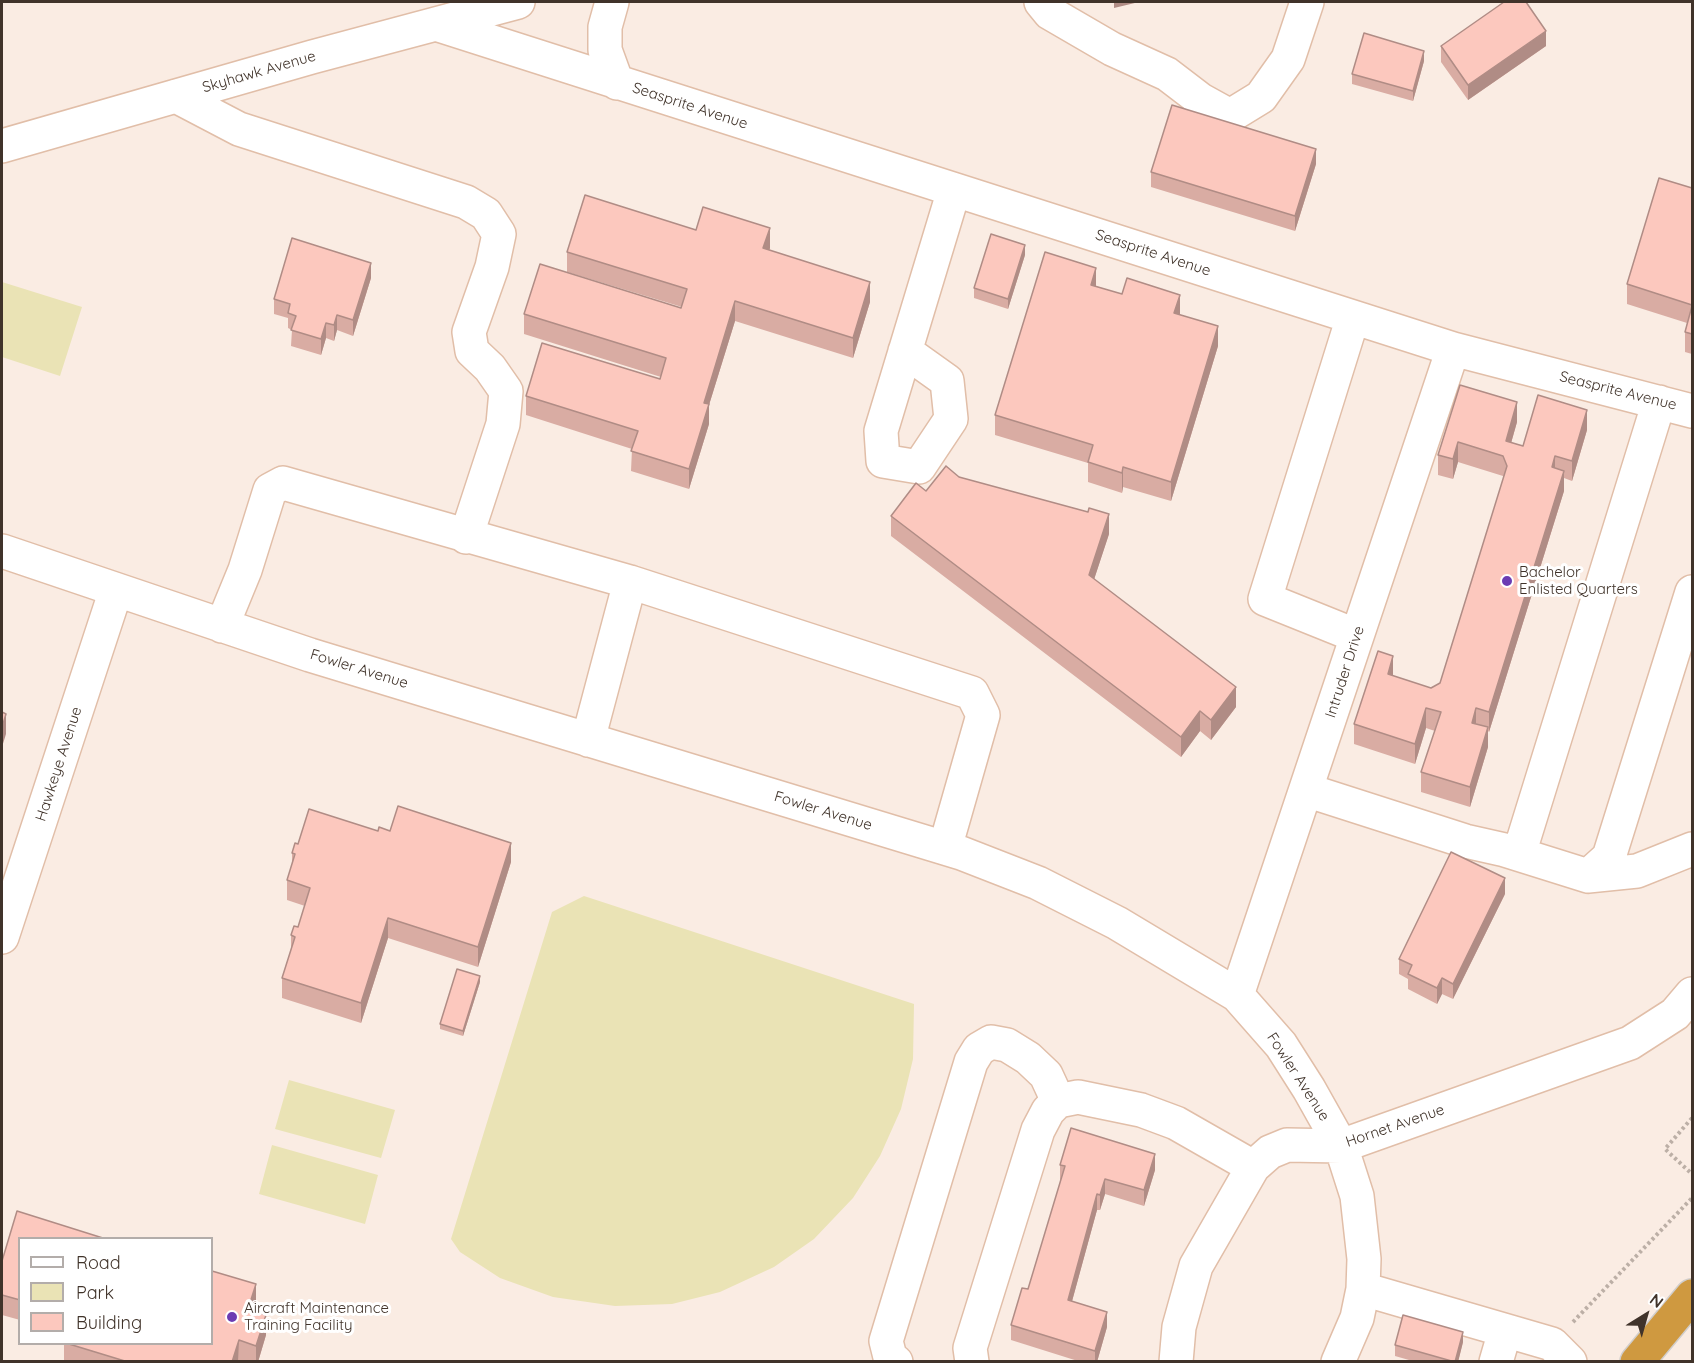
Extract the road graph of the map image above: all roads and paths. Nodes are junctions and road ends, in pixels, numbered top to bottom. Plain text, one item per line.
1 (518, 2) edge
2 (612, 2) edge
3 (1041, 2) edge
4 (1307, 2) edge
5 (436, 24) junction
6 (617, 82) junction
7 (176, 96) junction
8 (2, 146) edge
9 (954, 190) junction
10 (1353, 317) junction
11 (1453, 349) junction
12 (905, 351) dead end
13 (1659, 402) junction
14 (1692, 411) edge
15 (466, 537) junction
16 (2, 552) edge
17 (630, 582) junction
18 (116, 590) junction
19 (1692, 592) edge
20 (222, 626) junction
21 (1357, 636) junction
22 (588, 740) junction
23 (1306, 790) junction
24 (945, 848) junction
25 (1692, 849) edge
26 (1519, 854) junction
27 (1588, 876) junction
28 (2, 937) edge
29 (1692, 994) edge
30 (1237, 996) junction
31 (1058, 1101) junction
32 (1692, 1118) edge
33 (1341, 1146) junction
34 (1252, 1167) junction
35 (1692, 1174) edge
36 (1692, 1198) edge
37 (1363, 1289) junction
38 (1692, 1296) edge
39 (1505, 1331) junction
40 (1561, 1353) edge
41 (896, 1362) edge
42 (972, 1362) edge
43 (1176, 1362) edge
44 (1338, 1362) edge
45 (1496, 1362) edge
46 (1637, 1362) edge

1 - 5 street, Skyhawk Avenue
2 - 6 street, Seasprite Avenue
3 - 4 street
5 - 6 street, Seasprite Avenue
5 - 7 street, Skyhawk Avenue
6 - 9 street, Seasprite Avenue
7 - 8 street, Skyhawk Avenue
7 - 15 street
9 - 10 street, Seasprite Avenue
9 - 12 street
10 - 11 street, Seasprite Avenue
10 - 21 street
11 - 13 street, Seasprite Avenue
11 - 21 street, Intruder Drive
13 - 14 street, Seasprite Avenue
13 - 26 street
15 - 17 street
15 - 20 street
16 - 18 street, Fowler Avenue
17 - 22 street
17 - 24 street
18 - 20 street, Fowler Avenue
18 - 28 street, Hawkeye Avenue
19 - 27 street
20 - 22 street, Fowler Avenue
21 - 23 street, Intruder Drive
22 - 24 street, Fowler Avenue
23 - 26 street
23 - 30 street, Intruder Drive
24 - 30 street, Fowler Avenue
25 - 27 street
26 - 27 street
29 - 33 street, Hornet Avenue
30 - 33 street, Fowler Avenue
31 - 34 street
31 - 41 street
31 - 42 street
32 - 35 path
33 - 34 street, Hornet Avenue
33 - 37 street, Fowler Avenue
34 - 43 street, Hornet Avenue
36 - 40 path
37 - 39 street
37 - 44 street, Fowler Avenue
38 - 46 highway
39 - 40 street
39 - 45 street

